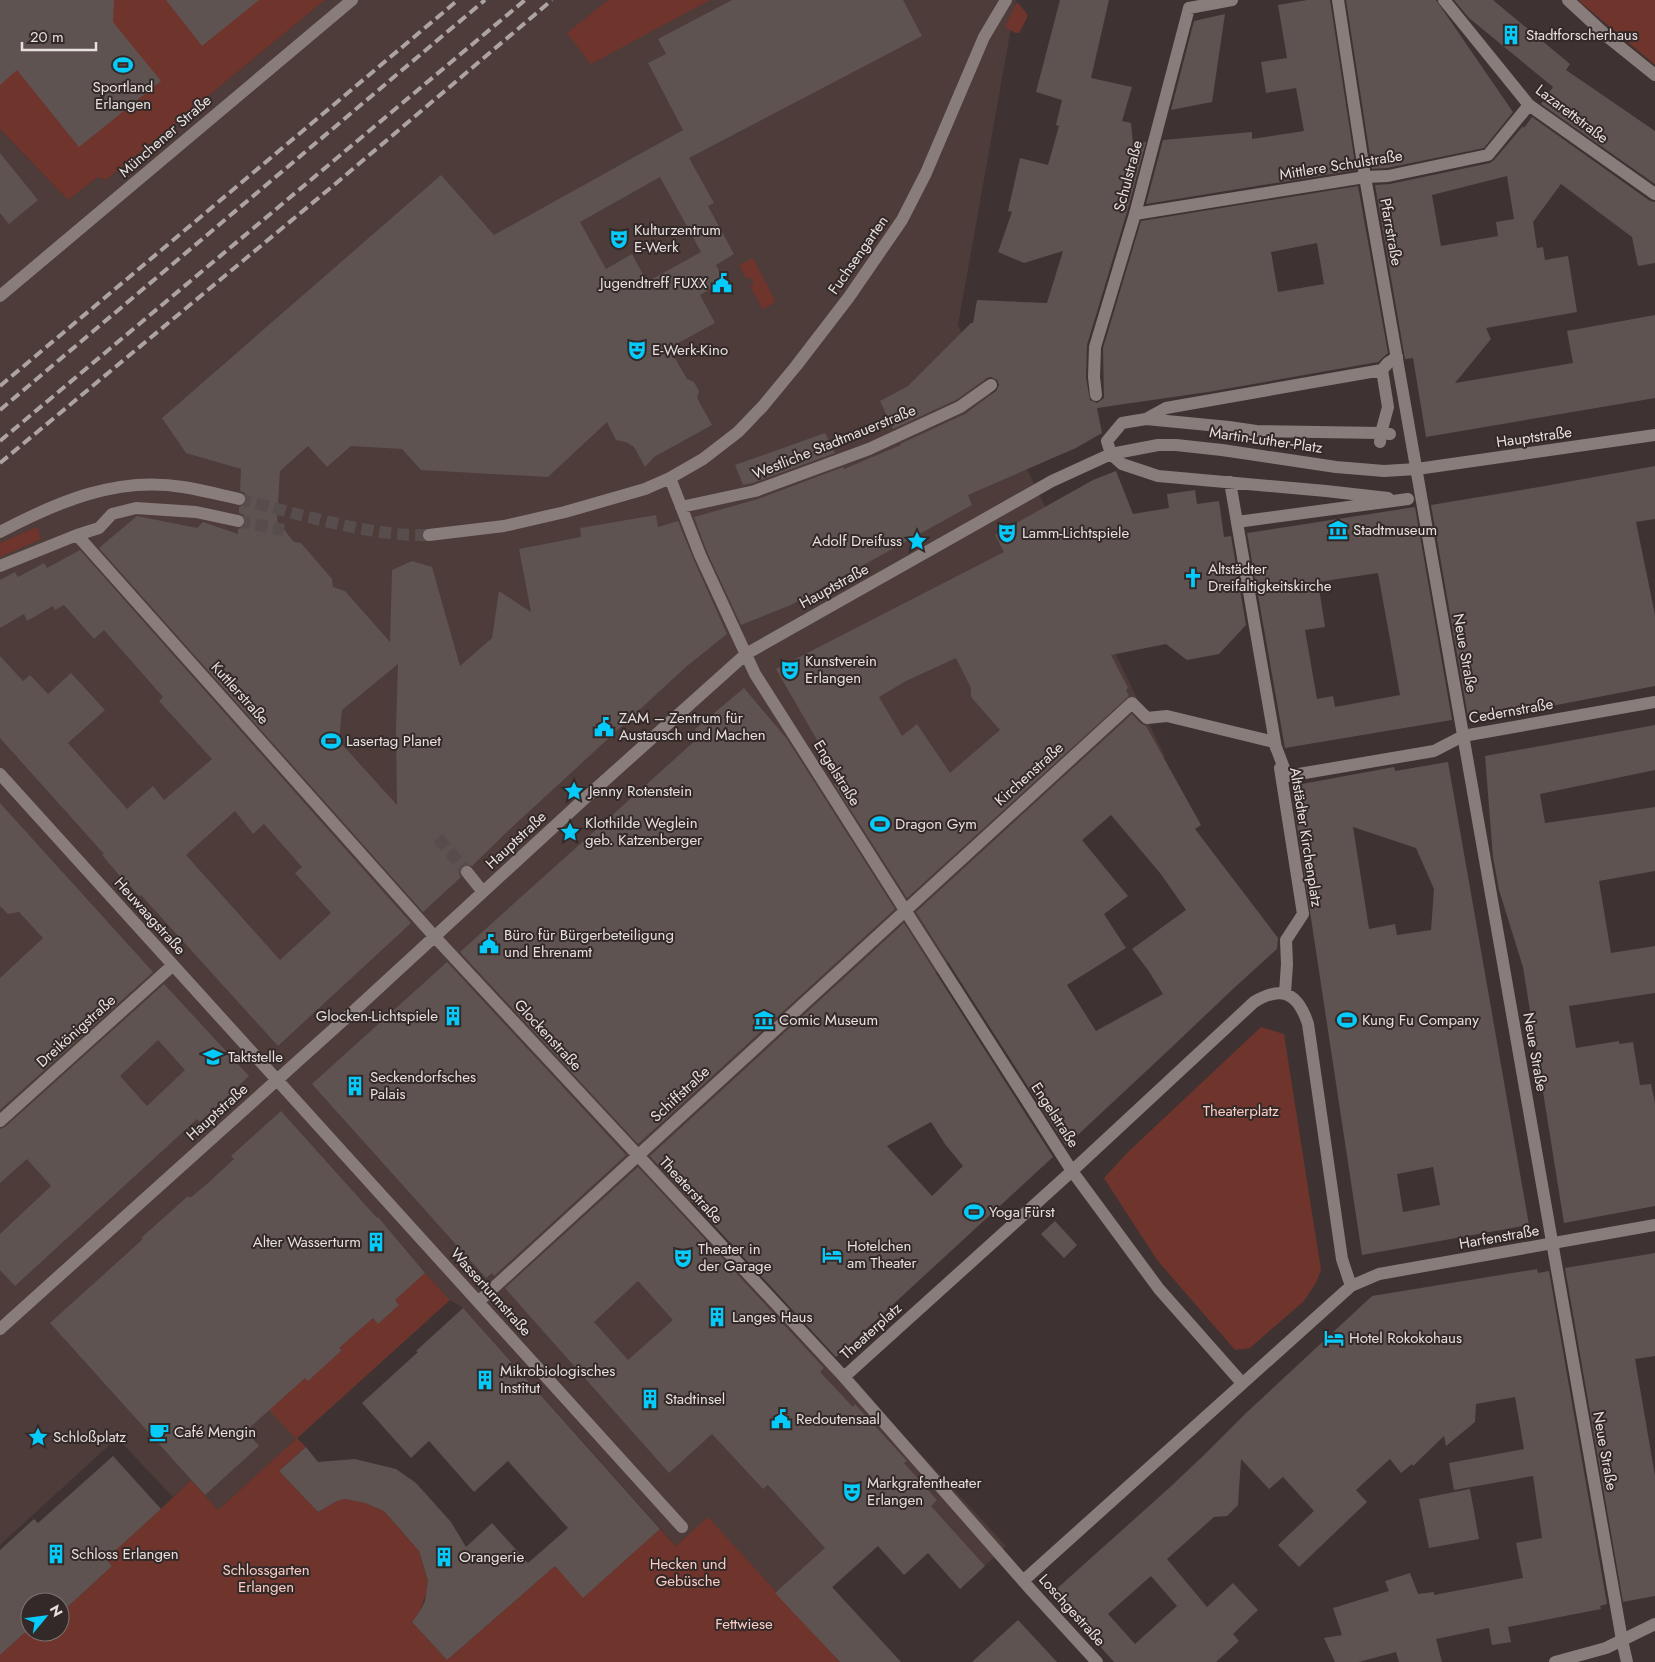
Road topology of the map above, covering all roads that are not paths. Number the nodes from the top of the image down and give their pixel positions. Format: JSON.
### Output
{"nodes":[{"id":1,"x":352,"y":0,"type":"edge"},
{"id":2,"x":1006,"y":0,"type":"edge"},
{"id":3,"x":1232,"y":0,"type":"edge"},
{"id":4,"x":1338,"y":0,"type":"edge"},
{"id":5,"x":1444,"y":0,"type":"edge"},
{"id":6,"x":1568,"y":0,"type":"edge"},
{"id":7,"x":1655,"y":75,"type":"edge"},
{"id":8,"x":1529,"y":106,"type":"junction"},
{"id":9,"x":1365,"y":177,"type":"junction"},
{"id":10,"x":1655,"y":194,"type":"edge"},
{"id":11,"x":1135,"y":214,"type":"junction"},
{"id":12,"x":0,"y":296,"type":"edge"},
{"id":13,"x":1397,"y":357,"type":"junction"},
{"id":14,"x":1382,"y":370,"type":"junction"},
{"id":15,"x":991,"y":385,"type":"dead end"},
{"id":16,"x":1096,"y":395,"type":"dead end"},
{"id":17,"x":1146,"y":419,"type":"junction"},
{"id":18,"x":1655,"y":435,"type":"edge"},
{"id":19,"x":1111,"y":454,"type":"junction"},
{"id":20,"x":1417,"y":469,"type":"junction"},
{"id":21,"x":670,"y":478,"type":"junction"},
{"id":22,"x":1230,"y":482,"type":"junction"},
{"id":23,"x":1388,"y":497,"type":"junction"},
{"id":24,"x":239,"y":499,"type":"tunnel mouth"},
{"id":25,"x":1408,"y":500,"type":"dead end"},
{"id":26,"x":681,"y":508,"type":"junction"},
{"id":27,"x":238,"y":521,"type":"tunnel mouth"},
{"id":28,"x":1237,"y":522,"type":"junction"},
{"id":29,"x":0,"y":532,"type":"edge"},
{"id":30,"x":77,"y":534,"type":"junction"},
{"id":31,"x":429,"y":534,"type":"tunnel mouth"},
{"id":32,"x":0,"y":566,"type":"edge"},
{"id":33,"x":746,"y":654,"type":"junction"},
{"id":34,"x":1655,"y":702,"type":"edge"},
{"id":35,"x":1463,"y":736,"type":"junction"},
{"id":36,"x":1274,"y":742,"type":"junction"},
{"id":37,"x":0,"y":774,"type":"edge"},
{"id":38,"x":1287,"y":776,"type":"joint"},
{"id":39,"x":467,"y":872,"type":"tunnel mouth"},
{"id":40,"x":483,"y":892,"type":"junction"},
{"id":41,"x":905,"y":910,"type":"junction"},
{"id":42,"x":434,"y":936,"type":"junction"},
{"id":43,"x":173,"y":965,"type":"junction"},
{"id":44,"x":1285,"y":993,"type":"junction"},
{"id":45,"x":276,"y":1080,"type":"junction"},
{"id":46,"x":0,"y":1121,"type":"edge"},
{"id":47,"x":637,"y":1156,"type":"junction"},
{"id":48,"x":1072,"y":1171,"type":"junction"},
{"id":49,"x":1655,"y":1226,"type":"edge"},
{"id":50,"x":1552,"y":1244,"type":"junction"},
{"id":51,"x":1351,"y":1286,"type":"junction"},
{"id":52,"x":478,"y":1302,"type":"junction"},
{"id":53,"x":0,"y":1329,"type":"edge"},
{"id":54,"x":844,"y":1378,"type":"junction"},
{"id":55,"x":1242,"y":1383,"type":"junction"},
{"id":56,"x":682,"y":1527,"type":"dead end"},
{"id":57,"x":1023,"y":1581,"type":"junction"},
{"id":58,"x":1655,"y":1624,"type":"edge"},
{"id":59,"x":1622,"y":1640,"type":"junction"},
{"id":60,"x":1097,"y":1662,"type":"edge"},
{"id":61,"x":1555,"y":1662,"type":"edge"},
{"id":62,"x":1627,"y":1662,"type":"edge"}],
"edges":[{"from":1,"to":12,"type":"street","name":"Münchener Straße"},
{"from":2,"to":21,"type":"street","name":"Fuchsengarten"},
{"from":3,"to":11,"type":"street","name":"Schulstraße"},
{"from":4,"to":9,"type":"street","name":"Pfarrstraße"},
{"from":5,"to":8,"type":"street","name":"Lazarettstraße"},
{"from":6,"to":7,"type":"street"},
{"from":8,"to":9,"type":"street","name":"Mittlere Schulstraße"},
{"from":8,"to":10,"type":"street","name":"Lazarettstraße"},
{"from":9,"to":11,"type":"street","name":"Mittlere Schulstraße"},
{"from":9,"to":13,"type":"street","name":"Pfarrstraße"},
{"from":11,"to":16,"type":"street","name":"Schulstraße"},
{"from":13,"to":14,"type":"street"},
{"from":13,"to":20,"type":"street","name":"Pfarrstraße"},
{"from":14,"to":17,"type":"street","name":"Martin-Luther-Platz"},
{"from":14,"to":17,"type":"street","name":"Martin-Luther-Platz"},
{"from":15,"to":26,"type":"street","name":"Westliche Stadtmauerstraße"},
{"from":17,"to":19,"type":"street","name":"Martin-Luther-Platz"},
{"from":18,"to":20,"type":"street","name":"Hauptstraße"},
{"from":19,"to":20,"type":"street","name":"Martin-Luther-Platz"},
{"from":19,"to":22,"type":"street"},
{"from":19,"to":33,"type":"street","name":"Hauptstraße"},
{"from":20,"to":35,"type":"street","name":"Neue Straße"},
{"from":21,"to":26,"type":"street","name":"Engelstraße"},
{"from":21,"to":31,"type":"street"},
{"from":22,"to":23,"type":"street"},
{"from":22,"to":28,"type":"street"},
{"from":23,"to":25,"type":"street"},
{"from":23,"to":28,"type":"street"},
{"from":24,"to":29,"type":"street"},
{"from":26,"to":33,"type":"street","name":"Engelstraße"},
{"from":27,"to":30,"type":"street"},
{"from":28,"to":36,"type":"street","name":"Altstädter Kirchenplatz"},
{"from":30,"to":32,"type":"street"},
{"from":30,"to":42,"type":"street","name":"Kuttlerstraße"},
{"from":33,"to":40,"type":"street","name":"Hauptstraße"},
{"from":33,"to":41,"type":"street","name":"Engelstraße"},
{"from":34,"to":35,"type":"street","name":"Cedernstraße"},
{"from":35,"to":38,"type":"street","name":"Cedernstraße"},
{"from":35,"to":50,"type":"street","name":"Neue Straße"},
{"from":36,"to":38,"type":"street","name":"Altstädter Kirchenplatz"},
{"from":36,"to":41,"type":"street","name":"Kirchenstraße"},
{"from":36,"to":44,"type":"street","name":"Altstädter Kirchenplatz"},
{"from":37,"to":43,"type":"street","name":"Heuwaagstraße"},
{"from":39,"to":40,"type":"street"},
{"from":40,"to":42,"type":"street","name":"Hauptstraße"},
{"from":41,"to":47,"type":"street","name":"Schiffstraße"},
{"from":41,"to":48,"type":"street","name":"Engelstraße"},
{"from":42,"to":45,"type":"street","name":"Hauptstraße"},
{"from":42,"to":47,"type":"street","name":"Glockenstraße"},
{"from":43,"to":45,"type":"street","name":"Heuwaagstraße"},
{"from":43,"to":46,"type":"street","name":"Dreikönigstraße"},
{"from":44,"to":48,"type":"street","name":"Theaterplatz"},
{"from":44,"to":51,"type":"street"},
{"from":45,"to":52,"type":"street","name":"Wasserturmstraße"},
{"from":45,"to":53,"type":"street","name":"Hauptstraße"},
{"from":47,"to":52,"type":"street","name":"Schiffstraße"},
{"from":47,"to":54,"type":"street","name":"Theaterstraße"},
{"from":48,"to":54,"type":"street","name":"Theaterplatz"},
{"from":48,"to":55,"type":"street"},
{"from":49,"to":50,"type":"street","name":"Harfenstraße"},
{"from":50,"to":51,"type":"street","name":"Harfenstraße"},
{"from":50,"to":59,"type":"street","name":"Neue Straße"},
{"from":51,"to":55,"type":"street"},
{"from":52,"to":56,"type":"street","name":"Wasserturmstraße"},
{"from":54,"to":57,"type":"street","name":"Theaterplatz"},
{"from":55,"to":57,"type":"street"},
{"from":57,"to":60,"type":"street","name":"Loschgestraße"},
{"from":58,"to":59,"type":"street"},
{"from":59,"to":61,"type":"street"},
{"from":59,"to":62,"type":"street","name":"Neue Straße"}]}
